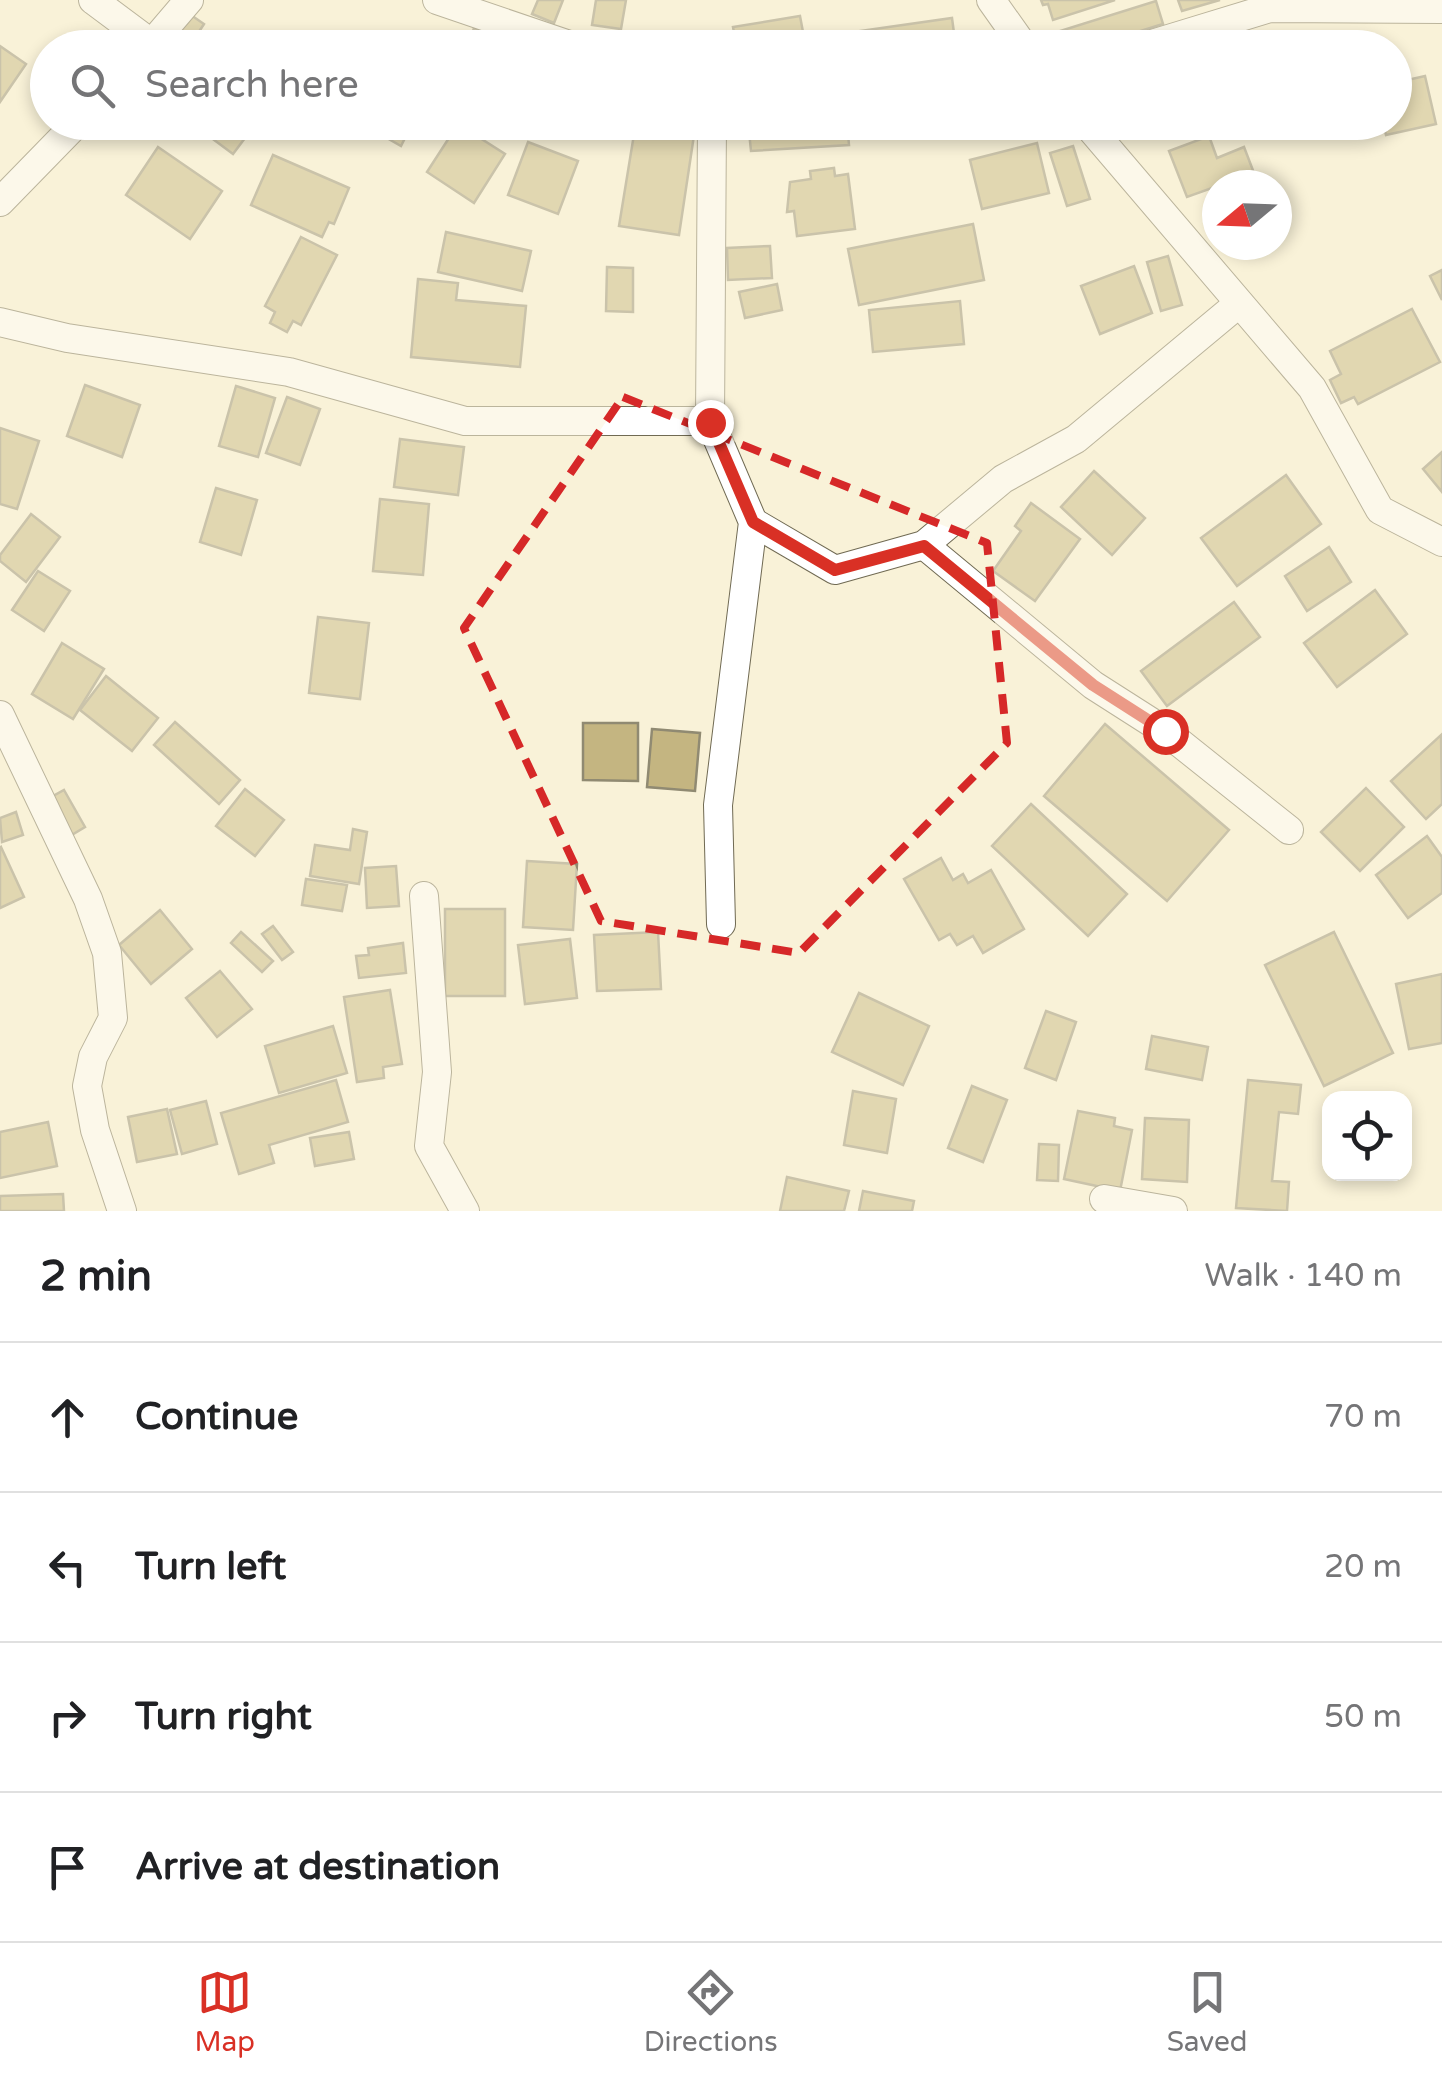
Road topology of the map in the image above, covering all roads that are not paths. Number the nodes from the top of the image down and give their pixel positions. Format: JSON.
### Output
{"nodes":[{"id":1,"x":94,"y":0,"type":"edge"},
{"id":2,"x":189,"y":0,"type":"edge"},
{"id":3,"x":437,"y":0,"type":"edge"},
{"id":4,"x":991,"y":0,"type":"edge"},
{"id":5,"x":1372,"y":4,"type":"edge"},
{"id":6,"x":1442,"y":10,"type":"edge"},
{"id":7,"x":131,"y":30,"type":"edge"},
{"id":8,"x":164,"y":30,"type":"edge"},
{"id":9,"x":525,"y":30,"type":"edge"},
{"id":10,"x":1012,"y":30,"type":"edge"},
{"id":11,"x":1198,"y":30,"type":"edge"},
{"id":12,"x":60,"y":140,"type":"edge"},
{"id":13,"x":712,"y":140,"type":"edge"},
{"id":14,"x":1100,"y":140,"type":"edge"},
{"id":15,"x":0,"y":202,"type":"edge"},
{"id":16,"x":1237,"y":305,"type":"junction"},
{"id":17,"x":0,"y":322,"type":"edge"},
{"id":18,"x":710,"y":422,"type":"junction"},
{"id":19,"x":753,"y":522,"type":"junction"},
{"id":20,"x":1442,"y":542,"type":"edge"},
{"id":21,"x":924,"y":546,"type":"junction"},
{"id":22,"x":0,"y":714,"type":"edge"},
{"id":23,"x":1289,"y":830,"type":"dead end"},
{"id":24,"x":424,"y":896,"type":"dead end"},
{"id":25,"x":722,"y":924,"type":"dead end"},
{"id":26,"x":1104,"y":1199,"type":"dead end"},
{"id":27,"x":122,"y":1211,"type":"edge"},
{"id":28,"x":465,"y":1211,"type":"edge"},
{"id":29,"x":1173,"y":1211,"type":"edge"}],
"edges":[{"from":1,"to":7,"type":"street"},
{"from":2,"to":8,"type":"street"},
{"from":3,"to":9,"type":"street"},
{"from":4,"to":10,"type":"street"},
{"from":5,"to":6,"type":"street"},
{"from":5,"to":11,"type":"street"},
{"from":12,"to":15,"type":"street"},
{"from":13,"to":18,"type":"street"},
{"from":14,"to":16,"type":"street"},
{"from":16,"to":20,"type":"street"},
{"from":16,"to":21,"type":"street"},
{"from":17,"to":18,"type":"street"},
{"from":18,"to":19,"type":"street"},
{"from":19,"to":21,"type":"street"},
{"from":19,"to":25,"type":"street"},
{"from":21,"to":23,"type":"street"},
{"from":22,"to":27,"type":"street"},
{"from":24,"to":28,"type":"street"},
{"from":26,"to":29,"type":"street"}]}
